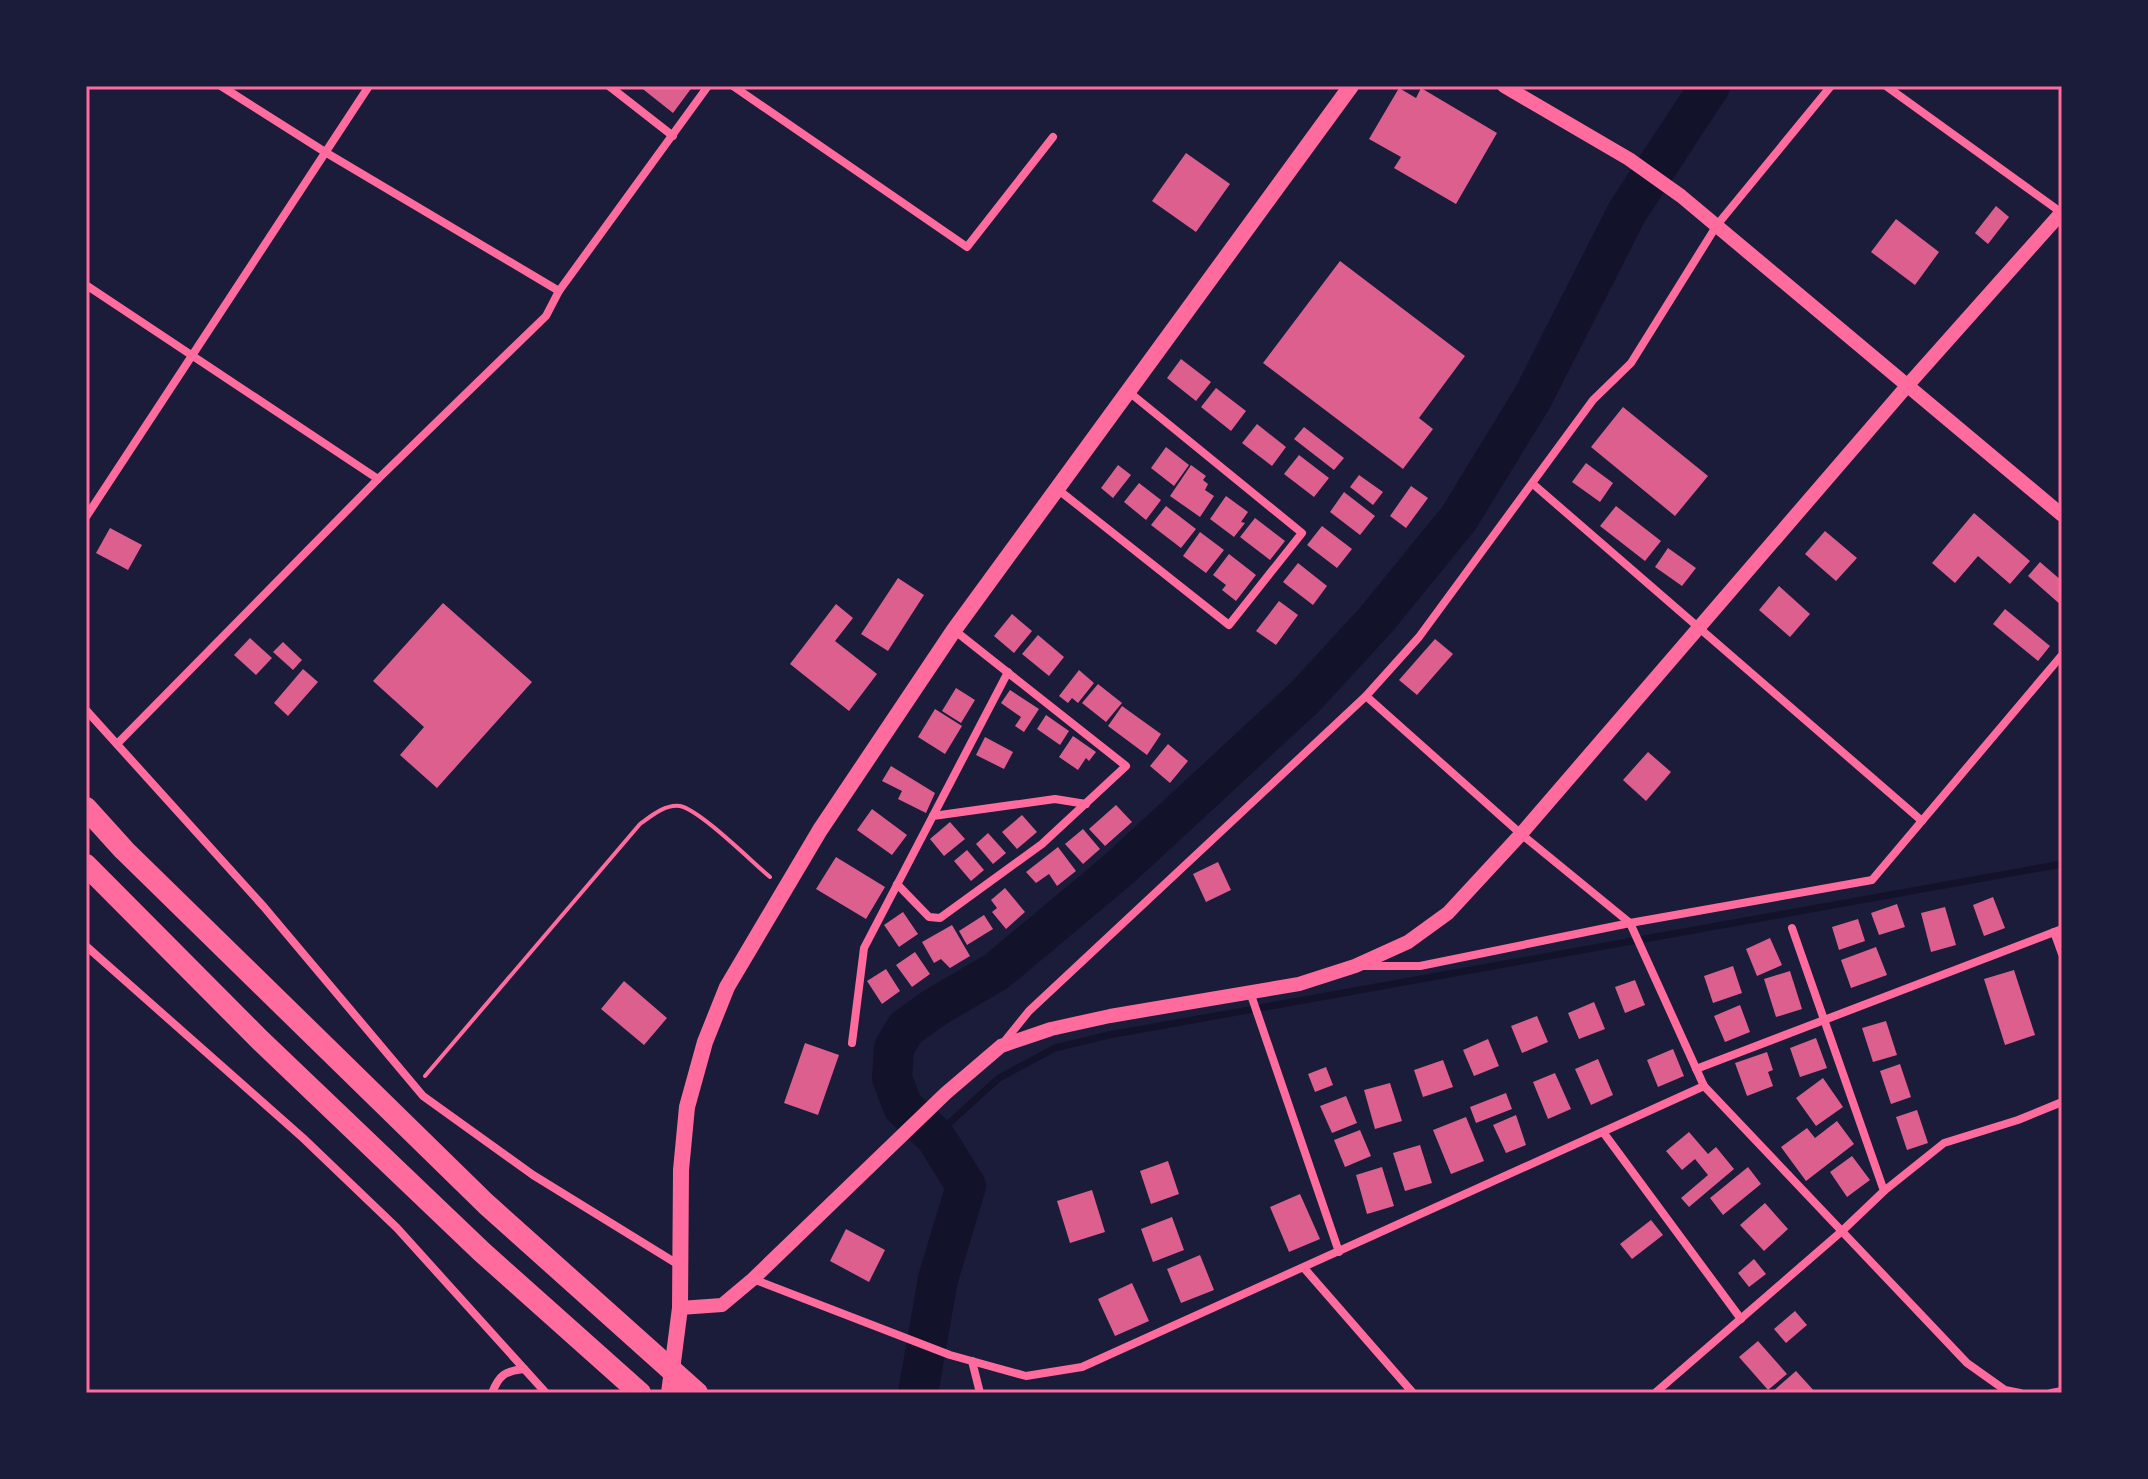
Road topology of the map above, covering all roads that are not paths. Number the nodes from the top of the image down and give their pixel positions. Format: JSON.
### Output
{"nodes":[{"id":1,"x":221,"y":86,"type":"edge"},
{"id":2,"x":609,"y":86,"type":"edge"},
{"id":3,"x":708,"y":86,"type":"edge"},
{"id":4,"x":733,"y":86,"type":"edge"},
{"id":5,"x":1351,"y":86,"type":"edge"},
{"id":6,"x":1504,"y":86,"type":"edge"},
{"id":7,"x":1831,"y":86,"type":"edge"},
{"id":8,"x":1886,"y":86,"type":"edge"},
{"id":9,"x":365,"y":87,"type":"edge"},
{"id":10,"x":673,"y":136,"type":"junction"},
{"id":11,"x":1053,"y":137,"type":"dead end"},
{"id":12,"x":325,"y":152,"type":"junction"},
{"id":13,"x":2062,"y":213,"type":"edge"},
{"id":14,"x":1717,"y":225,"type":"junction"},
{"id":15,"x":86,"y":285,"type":"edge"},
{"id":16,"x":559,"y":291,"type":"junction"},
{"id":17,"x":191,"y":357,"type":"junction"},
{"id":18,"x":1907,"y":386,"type":"junction"},
{"id":19,"x":1128,"y":391,"type":"junction"},
{"id":20,"x":378,"y":479,"type":"junction"},
{"id":21,"x":1533,"y":484,"type":"junction"},
{"id":22,"x":1056,"y":488,"type":"junction"},
{"id":23,"x":2062,"y":515,"type":"edge"},
{"id":24,"x":86,"y":517,"type":"edge"},
{"id":25,"x":1698,"y":629,"type":"junction"},
{"id":26,"x":954,"y":630,"type":"junction"},
{"id":27,"x":2062,"y":655,"type":"edge"},
{"id":28,"x":1008,"y":672,"type":"junction"},
{"id":29,"x":1366,"y":696,"type":"junction"},
{"id":30,"x":86,"y":710,"type":"edge"},
{"id":31,"x":117,"y":744,"type":"junction"},
{"id":32,"x":1086,"y":804,"type":"junction"},
{"id":33,"x":86,"y":808,"type":"edge"},
{"id":34,"x":933,"y":816,"type":"junction"},
{"id":35,"x":1922,"y":821,"type":"junction"},
{"id":36,"x":1521,"y":834,"type":"junction"},
{"id":37,"x":86,"y":865,"type":"edge"},
{"id":38,"x":897,"y":884,"type":"junction"},
{"id":39,"x":1630,"y":923,"type":"junction"},
{"id":40,"x":1792,"y":928,"type":"dead end"},
{"id":41,"x":2058,"y":930,"type":"edge"},
{"id":42,"x":86,"y":946,"type":"edge"},
{"id":43,"x":2062,"y":954,"type":"edge"},
{"id":44,"x":1355,"y":966,"type":"junction"},
{"id":45,"x":1250,"y":992,"type":"junction"},
{"id":46,"x":1823,"y":1021,"type":"junction"},
{"id":47,"x":852,"y":1043,"type":"dead end"},
{"id":48,"x":1001,"y":1046,"type":"junction"},
{"id":49,"x":1696,"y":1069,"type":"junction"},
{"id":50,"x":1704,"y":1086,"type":"junction"},
{"id":51,"x":2062,"y":1102,"type":"edge"},
{"id":52,"x":1603,"y":1132,"type":"junction"},
{"id":53,"x":1884,"y":1191,"type":"junction"},
{"id":54,"x":1842,"y":1231,"type":"junction"},
{"id":55,"x":1339,"y":1252,"type":"junction"},
{"id":56,"x":680,"y":1265,"type":"junction"},
{"id":57,"x":1304,"y":1268,"type":"junction"},
{"id":58,"x":753,"y":1279,"type":"junction"},
{"id":59,"x":680,"y":1308,"type":"junction"},
{"id":60,"x":1741,"y":1319,"type":"junction"},
{"id":61,"x":972,"y":1361,"type":"junction"},
{"id":62,"x":524,"y":1369,"type":"junction"},
{"id":63,"x":2062,"y":1391,"type":"edge"},
{"id":64,"x":492,"y":1393,"type":"edge"},
{"id":65,"x":546,"y":1393,"type":"edge"},
{"id":66,"x":640,"y":1393,"type":"edge"},
{"id":67,"x":669,"y":1393,"type":"edge"},
{"id":68,"x":697,"y":1393,"type":"edge"},
{"id":69,"x":980,"y":1393,"type":"edge"},
{"id":70,"x":1413,"y":1393,"type":"edge"},
{"id":71,"x":1655,"y":1393,"type":"edge"},
{"id":72,"x":2020,"y":1393,"type":"edge"},
{"id":73,"x":2051,"y":1393,"type":"edge"}],
"edges":[{"from":1,"to":12,"type":"street"},
{"from":2,"to":10,"type":"street"},
{"from":3,"to":10,"type":"street"},
{"from":4,"to":11,"type":"street"},
{"from":5,"to":19,"type":"main road"},
{"from":6,"to":14,"type":"street"},
{"from":7,"to":14,"type":"street"},
{"from":8,"to":13,"type":"street"},
{"from":9,"to":12,"type":"street"},
{"from":10,"to":16,"type":"street"},
{"from":12,"to":16,"type":"street"},
{"from":12,"to":17,"type":"street"},
{"from":13,"to":18,"type":"street"},
{"from":14,"to":18,"type":"street"},
{"from":14,"to":21,"type":"street"},
{"from":15,"to":17,"type":"street"},
{"from":16,"to":20,"type":"street"},
{"from":17,"to":20,"type":"street"},
{"from":17,"to":24,"type":"street"},
{"from":18,"to":23,"type":"street"},
{"from":18,"to":25,"type":"street"},
{"from":19,"to":22,"type":"main road"},
{"from":19,"to":22,"type":"street"},
{"from":20,"to":31,"type":"street"},
{"from":21,"to":25,"type":"street"},
{"from":21,"to":29,"type":"street"},
{"from":22,"to":26,"type":"main road"},
{"from":25,"to":35,"type":"street"},
{"from":25,"to":36,"type":"street"},
{"from":26,"to":28,"type":"street"},
{"from":26,"to":56,"type":"main road"},
{"from":27,"to":35,"type":"street"},
{"from":28,"to":32,"type":"street"},
{"from":28,"to":34,"type":"street"},
{"from":29,"to":36,"type":"street"},
{"from":29,"to":48,"type":"street"},
{"from":30,"to":31,"type":"street"},
{"from":31,"to":56,"type":"street"},
{"from":32,"to":34,"type":"street"},
{"from":32,"to":38,"type":"street"},
{"from":33,"to":68,"type":"highway"},
{"from":34,"to":38,"type":"street"},
{"from":35,"to":39,"type":"street"},
{"from":36,"to":39,"type":"street"},
{"from":36,"to":44,"type":"street"},
{"from":37,"to":66,"type":"highway"},
{"from":38,"to":47,"type":"street"},
{"from":39,"to":44,"type":"street"},
{"from":39,"to":49,"type":"street"},
{"from":40,"to":46,"type":"street"},
{"from":41,"to":43,"type":"street"},
{"from":41,"to":46,"type":"street"},
{"from":42,"to":62,"type":"street"},
{"from":44,"to":45,"type":"street"},
{"from":45,"to":48,"type":"street"},
{"from":45,"to":55,"type":"street"},
{"from":46,"to":49,"type":"street"},
{"from":46,"to":53,"type":"street"},
{"from":48,"to":58,"type":"street"},
{"from":49,"to":50,"type":"street"},
{"from":50,"to":52,"type":"street"},
{"from":50,"to":54,"type":"street"},
{"from":51,"to":53,"type":"street"},
{"from":52,"to":55,"type":"street"},
{"from":52,"to":60,"type":"street"},
{"from":53,"to":54,"type":"street"},
{"from":54,"to":60,"type":"street"},
{"from":54,"to":72,"type":"street"},
{"from":55,"to":57,"type":"street"},
{"from":56,"to":59,"type":"main road"},
{"from":57,"to":61,"type":"street"},
{"from":57,"to":70,"type":"street"},
{"from":58,"to":59,"type":"street"},
{"from":58,"to":61,"type":"street"},
{"from":59,"to":67,"type":"main road"},
{"from":60,"to":71,"type":"street"},
{"from":61,"to":69,"type":"street"},
{"from":62,"to":64,"type":"street"},
{"from":62,"to":65,"type":"street"},
{"from":63,"to":73,"type":"street"}]}
